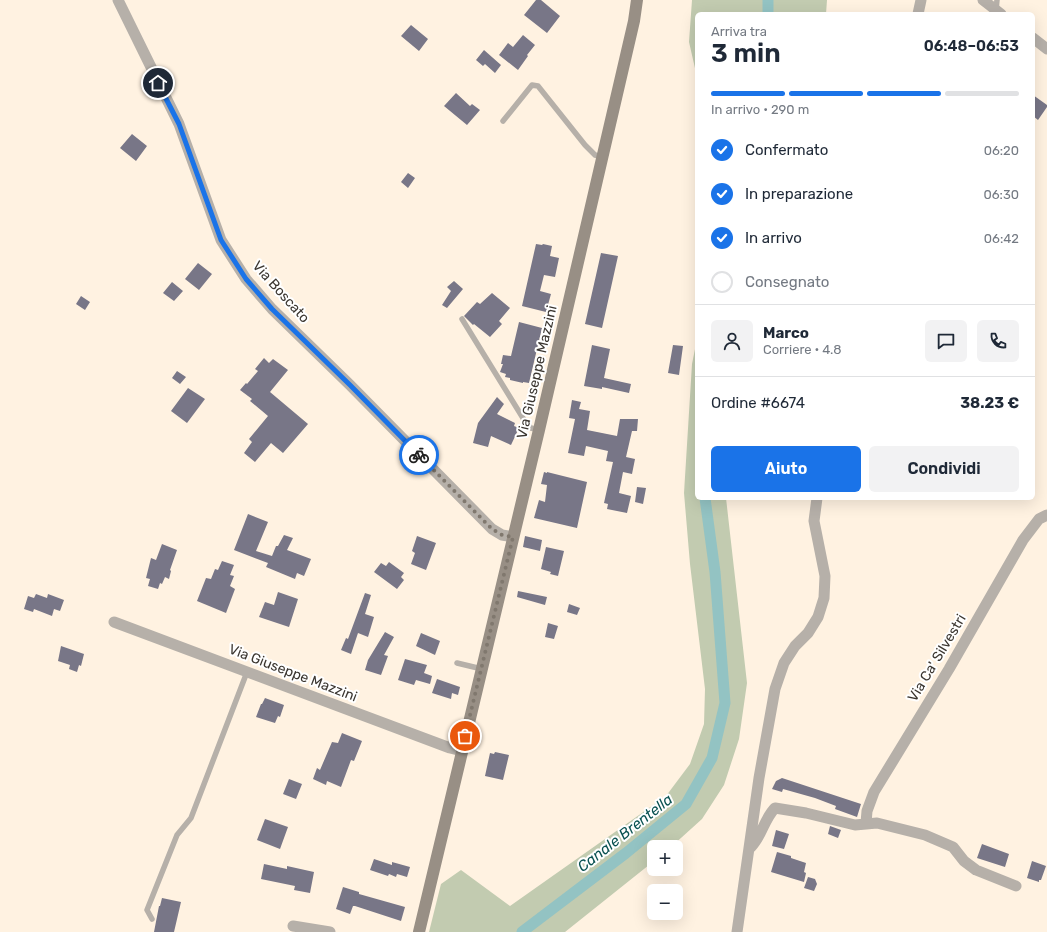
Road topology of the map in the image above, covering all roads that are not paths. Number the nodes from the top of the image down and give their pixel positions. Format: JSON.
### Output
{"nodes":[{"id":1,"x":118,"y":0,"type":"edge"},
{"id":2,"x":637,"y":0,"type":"edge"},
{"id":3,"x":921,"y":0,"type":"edge"},
{"id":4,"x":983,"y":0,"type":"edge"},
{"id":5,"x":998,"y":8,"type":"edge"},
{"id":6,"x":918,"y":12,"type":"edge"},
{"id":7,"x":1035,"y":40,"type":"edge"},
{"id":8,"x":1047,"y":49,"type":"edge"},
{"id":9,"x":503,"y":121,"type":"dead end"},
{"id":10,"x":602,"y":157,"type":"junction"},
{"id":11,"x":462,"y":319,"type":"dead end"},
{"id":12,"x":539,"y":430,"type":"junction"},
{"id":13,"x":817,"y":500,"type":"edge"},
{"id":14,"x":1047,"y":515,"type":"edge"},
{"id":15,"x":513,"y":537,"type":"junction"},
{"id":16,"x":114,"y":622,"type":"dead end"},
{"id":17,"x":457,"y":663,"type":"dead end"},
{"id":18,"x":482,"y":669,"type":"junction"},
{"id":19,"x":246,"y":672,"type":"junction"},
{"id":20,"x":462,"y":751,"type":"junction"},
{"id":21,"x":866,"y":823,"type":"junction"},
{"id":22,"x":749,"y":849,"type":"junction"},
{"id":23,"x":1016,"y":886,"type":"dead end"},
{"id":24,"x":152,"y":919,"type":"dead end"},
{"id":25,"x":293,"y":926,"type":"dead end"},
{"id":26,"x":330,"y":932,"type":"edge"},
{"id":27,"x":419,"y":932,"type":"edge"},
{"id":28,"x":737,"y":932,"type":"edge"}],
"edges":[{"from":1,"to":15,"type":"street","name":"Via Boscato"},
{"from":2,"to":10,"type":"main road","name":"Via Giuseppe Mazzini"},
{"from":3,"to":6,"type":"street"},
{"from":4,"to":5,"type":"street"},
{"from":7,"to":8,"type":"street"},
{"from":9,"to":10,"type":"lane"},
{"from":10,"to":12,"type":"main road","name":"Via Giuseppe Mazzini"},
{"from":11,"to":12,"type":"lane"},
{"from":12,"to":15,"type":"main road","name":"Via Giuseppe Mazzini"},
{"from":13,"to":22,"type":"street"},
{"from":14,"to":21,"type":"street","name":"Via Ca' Silvestri"},
{"from":15,"to":18,"type":"main road","name":"Via Giuseppe Mazzini"},
{"from":16,"to":19,"type":"street","name":"Via Giuseppe Mazzini"},
{"from":17,"to":18,"type":"lane"},
{"from":18,"to":20,"type":"main road","name":"Via Giuseppe Mazzini"},
{"from":19,"to":20,"type":"street","name":"Via Giuseppe Mazzini"},
{"from":19,"to":24,"type":"lane"},
{"from":20,"to":27,"type":"main road","name":"Via Giuseppe Mazzini"},
{"from":21,"to":22,"type":"street"},
{"from":21,"to":23,"type":"street"},
{"from":22,"to":28,"type":"street"},
{"from":25,"to":26,"type":"street"}]}
